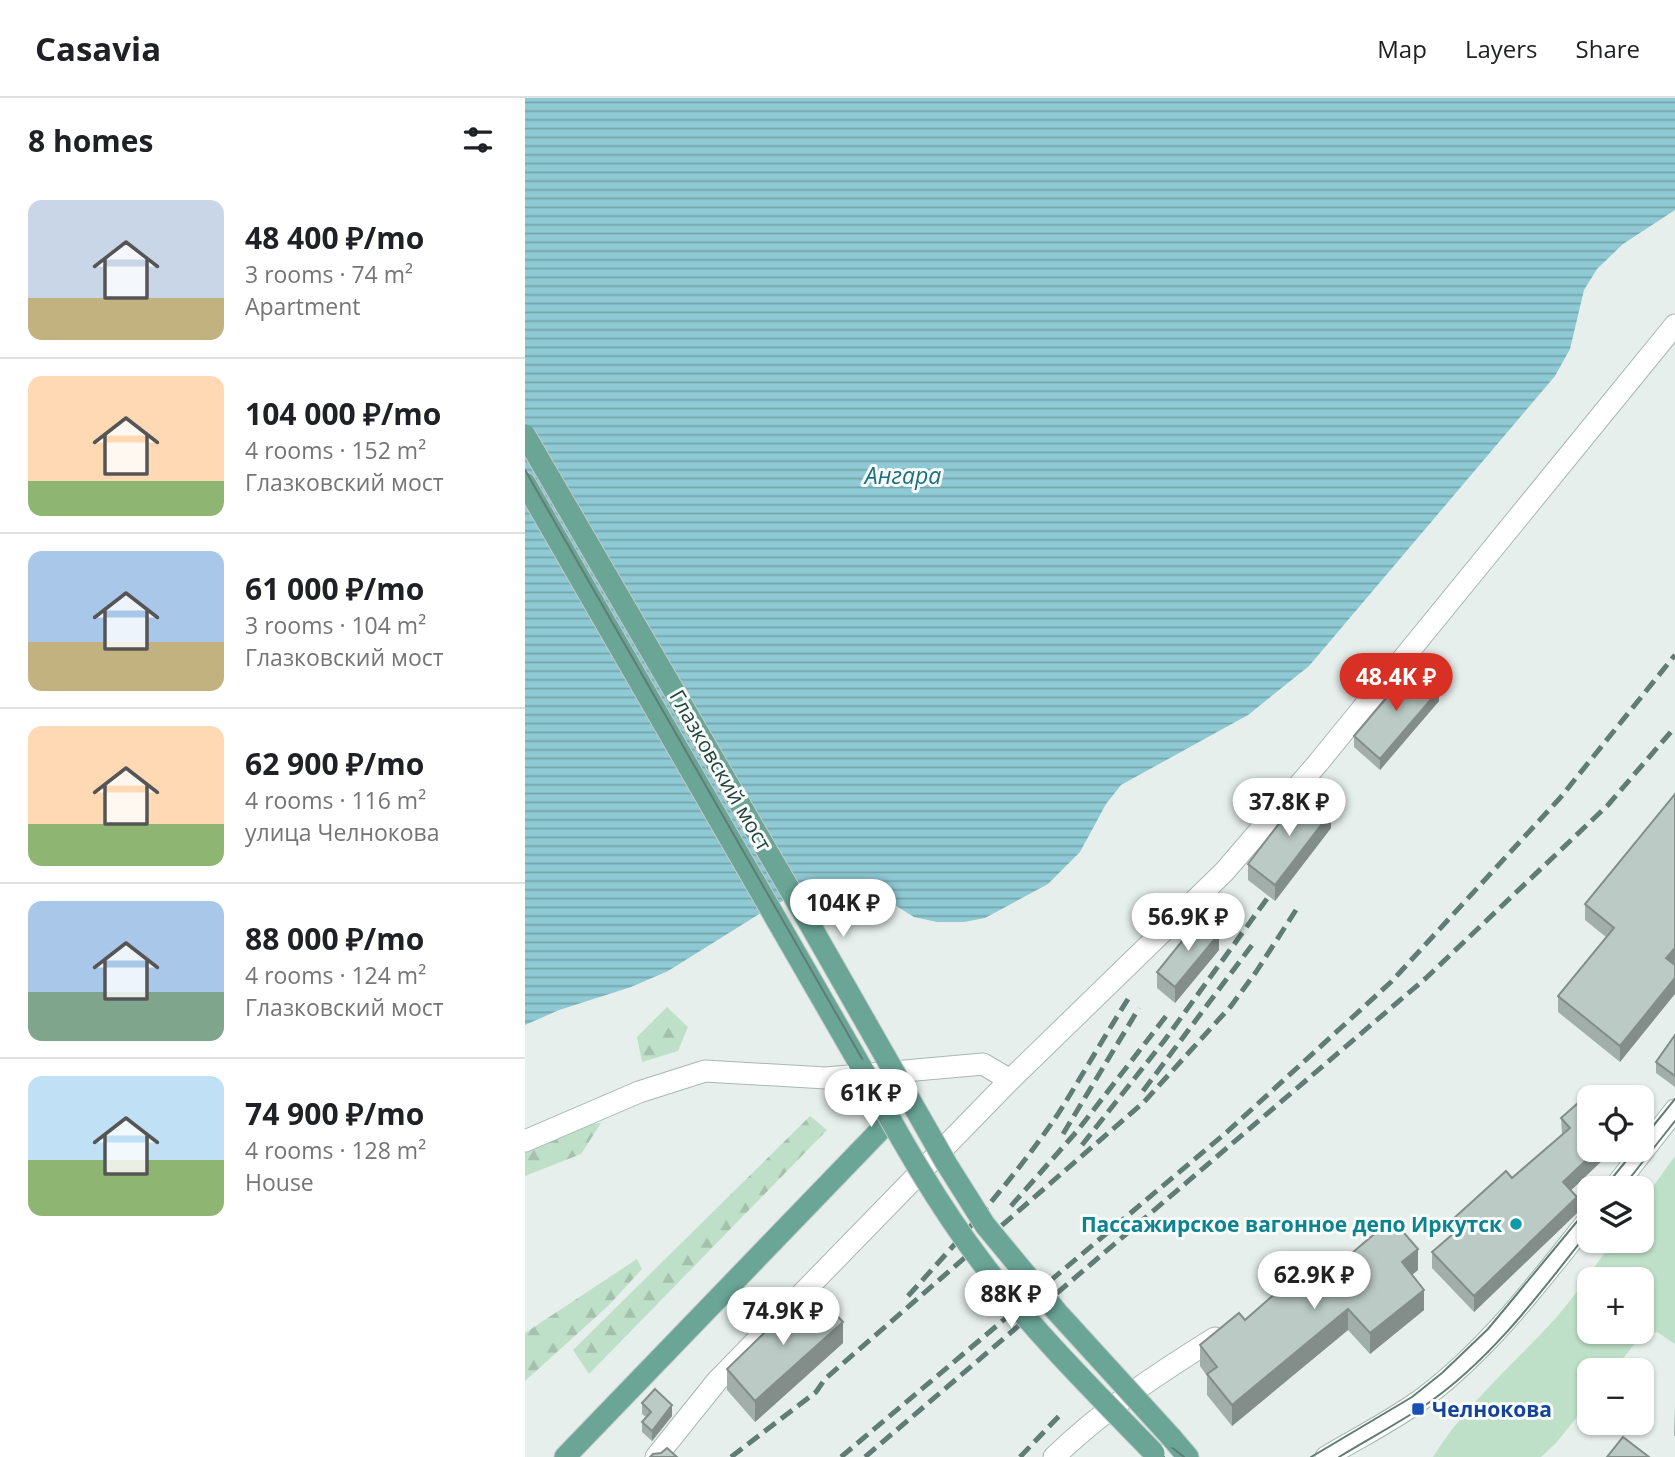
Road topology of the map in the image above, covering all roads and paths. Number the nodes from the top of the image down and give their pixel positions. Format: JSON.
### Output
{"nodes":[{"id":1,"x":1675,"y":325,"type":"edge"},
{"id":2,"x":525,"y":435,"type":"edge"},
{"id":3,"x":525,"y":483,"type":"edge"},
{"id":4,"x":1010,"y":1080,"type":"junction"},
{"id":5,"x":1675,"y":1111,"type":"edge"},
{"id":6,"x":890,"y":1120,"type":"junction"},
{"id":7,"x":525,"y":1142,"type":"edge"},
{"id":8,"x":1623,"y":1176,"type":"edge"},
{"id":9,"x":1577,"y":1234,"type":"edge"},
{"id":10,"x":1215,"y":1338,"type":"edge"},
{"id":11,"x":1155,"y":1455,"type":"edge"},
{"id":12,"x":565,"y":1457,"type":"edge"},
{"id":13,"x":656,"y":1457,"type":"edge"},
{"id":14,"x":1054,"y":1457,"type":"edge"},
{"id":15,"x":1188,"y":1457,"type":"edge"},
{"id":16,"x":1325,"y":1457,"type":"edge"}],
"edges":[{"from":1,"to":4,"type":"street"},
{"from":2,"to":15,"type":"main road","name":"Глазковский мост","bridge":true},
{"from":3,"to":6,"type":"main road","name":"Глазковский мост","bridge":true},
{"from":4,"to":7,"type":"street"},
{"from":4,"to":13,"type":"street"},
{"from":5,"to":8,"type":"street"},
{"from":6,"to":11,"type":"main road","name":"Глазковский мост","bridge":true},
{"from":6,"to":12,"type":"main road"},
{"from":9,"to":16,"type":"street"},
{"from":10,"to":14,"type":"street"}]}
